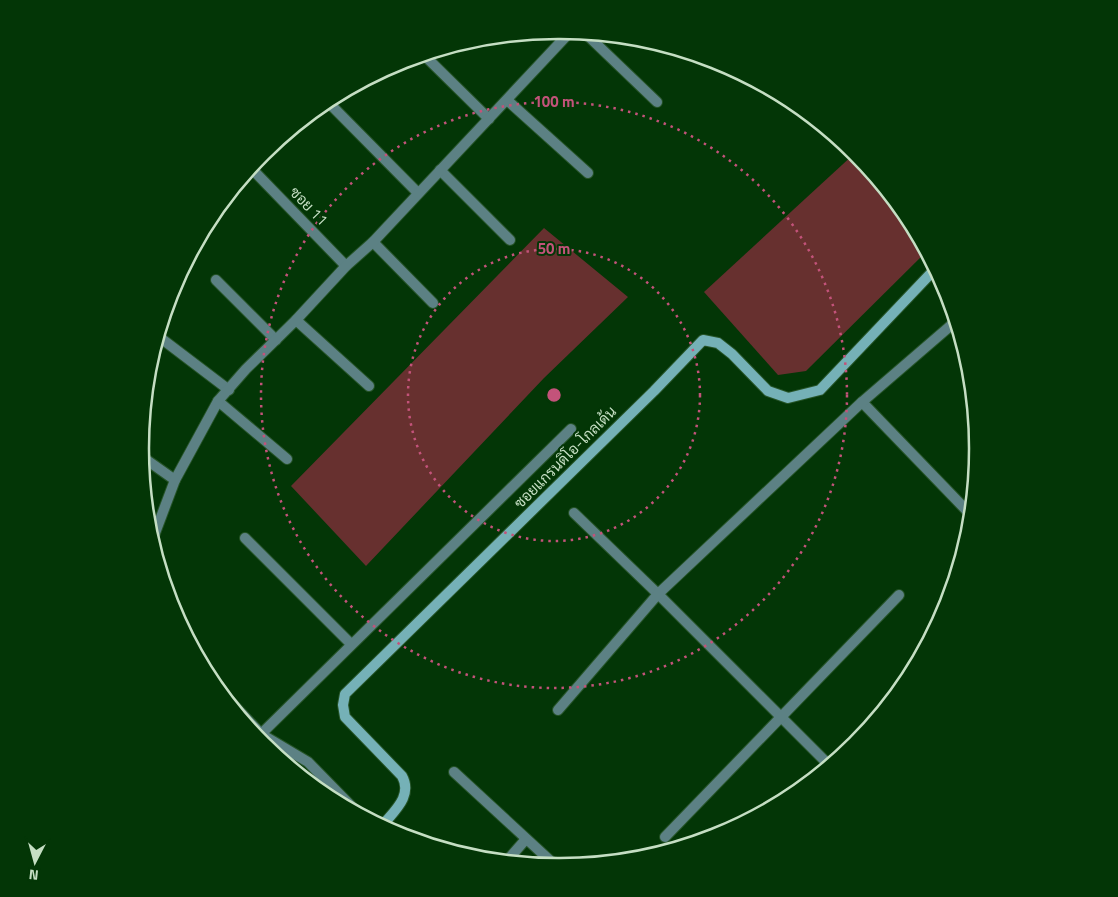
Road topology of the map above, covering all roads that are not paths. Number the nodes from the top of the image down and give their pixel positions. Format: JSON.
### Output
{"nodes":[{"id":1,"x":563,"y":39,"type":"edge"},
{"id":2,"x":594,"y":41,"type":"edge"},
{"id":3,"x":429,"y":60,"type":"edge"},
{"id":4,"x":507,"y":100,"type":"junction"},
{"id":5,"x":657,"y":102,"type":"dead end"},
{"id":6,"x":333,"y":107,"type":"edge"},
{"id":7,"x":489,"y":119,"type":"junction"},
{"id":8,"x":440,"y":170,"type":"junction"},
{"id":9,"x":256,"y":173,"type":"edge"},
{"id":10,"x":588,"y":173,"type":"dead end"},
{"id":11,"x":418,"y":193,"type":"junction"},
{"id":12,"x":510,"y":240,"type":"dead end"},
{"id":13,"x":373,"y":242,"type":"junction"},
{"id":14,"x":346,"y":266,"type":"junction"},
{"id":15,"x":930,"y":275,"type":"edge"},
{"id":16,"x":216,"y":280,"type":"dead end"},
{"id":17,"x":433,"y":304,"type":"dead end"},
{"id":18,"x":296,"y":320,"type":"junction"},
{"id":19,"x":950,"y":326,"type":"edge"},
{"id":20,"x":164,"y":340,"type":"edge"},
{"id":21,"x":276,"y":340,"type":"junction"},
{"id":22,"x":369,"y":386,"type":"dead end"},
{"id":23,"x":229,"y":390,"type":"junction"},
{"id":24,"x":218,"y":401,"type":"junction"},
{"id":25,"x":862,"y":402,"type":"junction"},
{"id":26,"x":571,"y":428,"type":"dead end"},
{"id":27,"x":287,"y":458,"type":"dead end"},
{"id":28,"x":150,"y":462,"type":"edge"},
{"id":29,"x":175,"y":480,"type":"junction"},
{"id":30,"x":964,"y":508,"type":"edge"},
{"id":31,"x":574,"y":513,"type":"dead end"},
{"id":32,"x":157,"y":528,"type":"edge"},
{"id":33,"x":245,"y":538,"type":"dead end"},
{"id":34,"x":658,"y":594,"type":"junction"},
{"id":35,"x":899,"y":595,"type":"dead end"},
{"id":36,"x":352,"y":644,"type":"junction"},
{"id":37,"x":558,"y":710,"type":"dead end"},
{"id":38,"x":781,"y":718,"type":"junction"},
{"id":39,"x":263,"y":732,"type":"edge"},
{"id":40,"x":277,"y":745,"type":"edge"},
{"id":41,"x":825,"y":760,"type":"edge"},
{"id":42,"x":454,"y":772,"type":"dead end"},
{"id":43,"x":340,"y":794,"type":"edge"},
{"id":44,"x":387,"y":820,"type":"edge"},
{"id":45,"x":665,"y":837,"type":"dead end"},
{"id":46,"x":526,"y":839,"type":"junction"},
{"id":47,"x":512,"y":855,"type":"edge"},
{"id":48,"x":547,"y":858,"type":"edge"}],
"edges":[{"from":1,"to":4,"type":"street"},
{"from":2,"to":5,"type":"street"},
{"from":3,"to":7,"type":"street"},
{"from":4,"to":7,"type":"street"},
{"from":4,"to":10,"type":"street"},
{"from":6,"to":11,"type":"street"},
{"from":7,"to":8,"type":"street"},
{"from":8,"to":11,"type":"street"},
{"from":8,"to":12,"type":"street"},
{"from":9,"to":14,"type":"street","name":"ซอย 11"},
{"from":11,"to":13,"type":"street"},
{"from":13,"to":14,"type":"street"},
{"from":13,"to":17,"type":"street"},
{"from":14,"to":18,"type":"street"},
{"from":15,"to":44,"type":"street","name":"ซอยแกรนดิโอ-โกลเด้น"},
{"from":16,"to":21,"type":"street"},
{"from":18,"to":21,"type":"street"},
{"from":18,"to":22,"type":"street"},
{"from":19,"to":25,"type":"street"},
{"from":20,"to":23,"type":"street"},
{"from":21,"to":23,"type":"street"},
{"from":23,"to":24,"type":"street"},
{"from":24,"to":27,"type":"street"},
{"from":24,"to":29,"type":"street"},
{"from":25,"to":30,"type":"street"},
{"from":25,"to":34,"type":"street"},
{"from":26,"to":36,"type":"street"},
{"from":28,"to":29,"type":"street"},
{"from":29,"to":32,"type":"street"},
{"from":31,"to":34,"type":"street"},
{"from":33,"to":36,"type":"street"},
{"from":34,"to":37,"type":"street"},
{"from":34,"to":38,"type":"street"},
{"from":35,"to":38,"type":"street"},
{"from":36,"to":39,"type":"street"},
{"from":38,"to":41,"type":"street"},
{"from":38,"to":45,"type":"street"},
{"from":40,"to":43,"type":"street"},
{"from":42,"to":46,"type":"street"},
{"from":46,"to":47,"type":"street"},
{"from":46,"to":48,"type":"street"}]}
